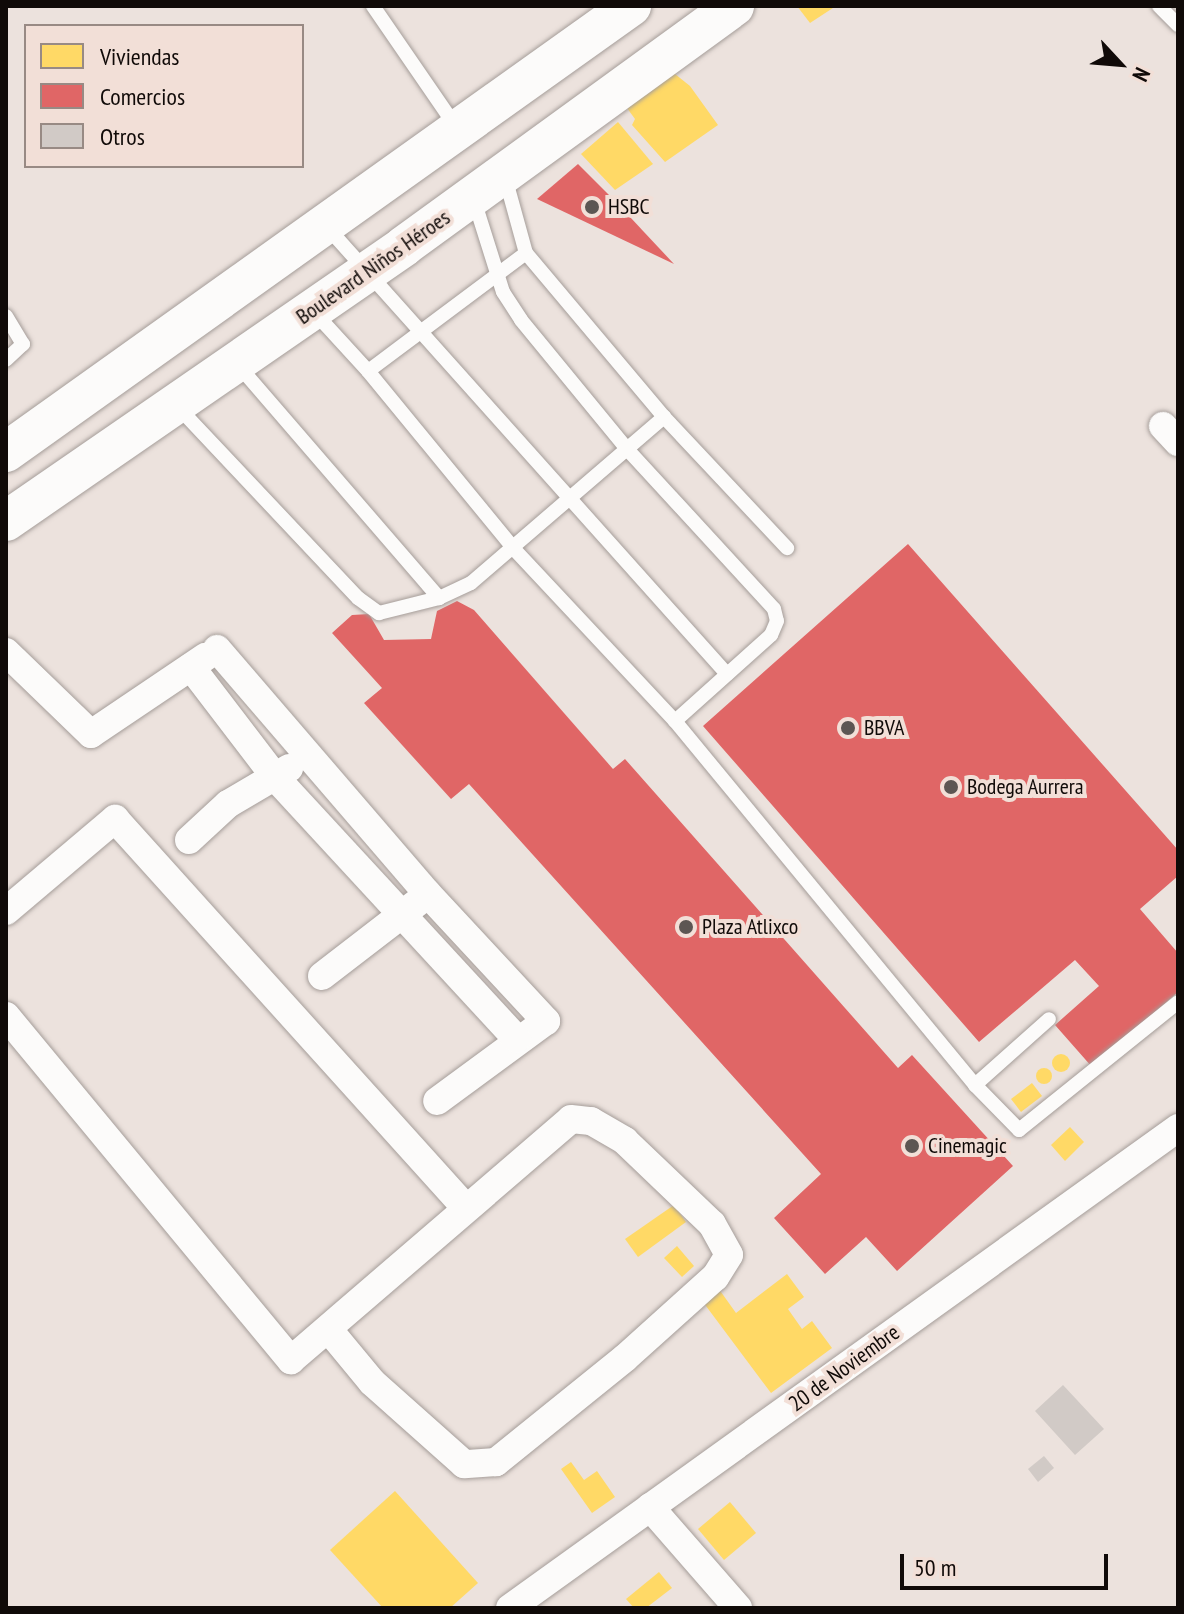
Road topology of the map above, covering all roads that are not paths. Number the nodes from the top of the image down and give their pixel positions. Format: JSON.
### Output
{"nodes":[{"id":1,"x":373,"y":6,"type":"edge"},
{"id":2,"x":631,"y":6,"type":"edge"},
{"id":3,"x":734,"y":6,"type":"edge"},
{"id":4,"x":1159,"y":6,"type":"edge"},
{"id":5,"x":1178,"y":25,"type":"edge"},
{"id":6,"x":459,"y":131,"type":"junction"},
{"id":7,"x":489,"y":184,"type":"junction"},
{"id":8,"x":327,"y":227,"type":"junction"},
{"id":9,"x":526,"y":253,"type":"junction"},
{"id":10,"x":365,"y":272,"type":"junction"},
{"id":11,"x":497,"y":275,"type":"junction"},
{"id":12,"x":313,"y":310,"type":"junction"},
{"id":13,"x":6,"y":316,"type":"edge"},
{"id":14,"x":421,"y":331,"type":"junction"},
{"id":15,"x":6,"y":360,"type":"edge"},
{"id":16,"x":237,"y":364,"type":"junction"},
{"id":17,"x":368,"y":371,"type":"junction"},
{"id":18,"x":177,"y":406,"type":"junction"},
{"id":19,"x":664,"y":417,"type":"junction"},
{"id":20,"x":627,"y":449,"type":"junction"},
{"id":21,"x":6,"y":452,"type":"edge"},
{"id":22,"x":568,"y":501,"type":"junction"},
{"id":23,"x":6,"y":521,"type":"edge"},
{"id":24,"x":787,"y":548,"type":"dead end"},
{"id":25,"x":514,"y":549,"type":"junction"},
{"id":26,"x":439,"y":598,"type":"junction"},
{"id":27,"x":6,"y":652,"type":"edge"},
{"id":28,"x":191,"y":667,"type":"junction"},
{"id":29,"x":727,"y":674,"type":"junction"},
{"id":30,"x":675,"y":721,"type":"junction"},
{"id":31,"x":306,"y":755,"type":"junction"},
{"id":32,"x":276,"y":778,"type":"junction"},
{"id":33,"x":189,"y":840,"type":"dead end"},
{"id":34,"x":427,"y":893,"type":"junction"},
{"id":35,"x":6,"y":911,"type":"edge"},
{"id":36,"x":406,"y":915,"type":"junction"},
{"id":37,"x":322,"y":976,"type":"dead end"},
{"id":38,"x":1178,"y":1002,"type":"edge"},
{"id":39,"x":6,"y":1016,"type":"edge"},
{"id":40,"x":1049,"y":1019,"type":"dead end"},
{"id":41,"x":517,"y":1039,"type":"junction"},
{"id":42,"x":975,"y":1085,"type":"junction"},
{"id":43,"x":437,"y":1101,"type":"dead end"},
{"id":44,"x":1178,"y":1128,"type":"edge"},
{"id":45,"x":465,"y":1207,"type":"junction"},
{"id":46,"x":329,"y":1330,"type":"junction"},
{"id":47,"x":650,"y":1507,"type":"junction"},
{"id":48,"x":510,"y":1608,"type":"edge"},
{"id":49,"x":738,"y":1608,"type":"edge"}],
"edges":[{"from":1,"to":6,"type":"lane"},
{"from":2,"to":6,"type":"main road"},
{"from":3,"to":7,"type":"main road","name":"Boulevard Niños Héroes"},
{"from":4,"to":5,"type":"lane"},
{"from":6,"to":8,"type":"main road"},
{"from":7,"to":9,"type":"lane"},
{"from":7,"to":10,"type":"main road","name":"Boulevard Niños Héroes"},
{"from":7,"to":11,"type":"lane"},
{"from":8,"to":10,"type":"lane"},
{"from":8,"to":21,"type":"main road"},
{"from":9,"to":11,"type":"lane"},
{"from":9,"to":19,"type":"lane"},
{"from":10,"to":12,"type":"main road","name":"Boulevard Niños Héroes"},
{"from":10,"to":14,"type":"lane"},
{"from":11,"to":14,"type":"lane"},
{"from":11,"to":20,"type":"lane"},
{"from":12,"to":16,"type":"main road","name":"Boulevard Niños Héroes"},
{"from":12,"to":17,"type":"lane"},
{"from":13,"to":15,"type":"lane"},
{"from":14,"to":17,"type":"lane"},
{"from":14,"to":22,"type":"lane"},
{"from":16,"to":18,"type":"main road","name":"Boulevard Niños Héroes"},
{"from":16,"to":26,"type":"lane"},
{"from":17,"to":25,"type":"lane"},
{"from":18,"to":23,"type":"main road","name":"Boulevard Niños Héroes"},
{"from":18,"to":26,"type":"lane"},
{"from":19,"to":20,"type":"lane"},
{"from":19,"to":24,"type":"lane"},
{"from":20,"to":22,"type":"lane"},
{"from":20,"to":29,"type":"lane"},
{"from":22,"to":25,"type":"lane"},
{"from":22,"to":29,"type":"lane"},
{"from":25,"to":26,"type":"lane"},
{"from":25,"to":30,"type":"lane"},
{"from":27,"to":28,"type":"street"},
{"from":28,"to":31,"type":"street"},
{"from":28,"to":32,"type":"street"},
{"from":29,"to":30,"type":"lane"},
{"from":30,"to":42,"type":"lane"},
{"from":31,"to":32,"type":"street"},
{"from":31,"to":34,"type":"street"},
{"from":32,"to":33,"type":"street"},
{"from":32,"to":36,"type":"street"},
{"from":34,"to":36,"type":"street"},
{"from":34,"to":41,"type":"street"},
{"from":35,"to":45,"type":"street"},
{"from":36,"to":37,"type":"street"},
{"from":36,"to":41,"type":"street"},
{"from":38,"to":42,"type":"lane"},
{"from":39,"to":46,"type":"street"},
{"from":40,"to":42,"type":"lane"},
{"from":41,"to":43,"type":"street"},
{"from":44,"to":47,"type":"street","name":"20 de Noviembre"},
{"from":45,"to":46,"type":"street"},
{"from":45,"to":46,"type":"street"},
{"from":47,"to":48,"type":"street","name":"20 de Noviembre"},
{"from":47,"to":49,"type":"street"}]}
